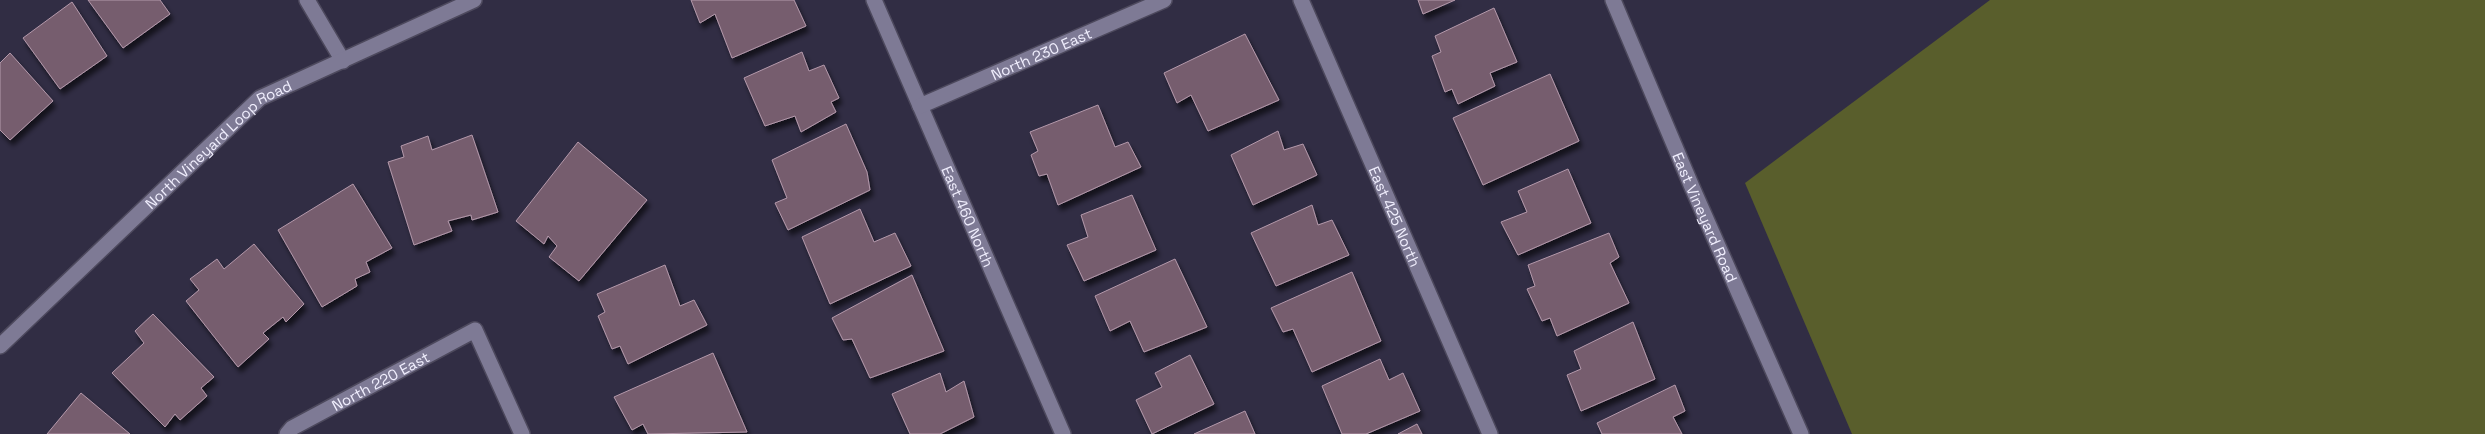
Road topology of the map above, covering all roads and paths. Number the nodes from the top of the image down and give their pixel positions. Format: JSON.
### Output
{"nodes":[{"id":1,"x":307,"y":0,"type":"edge"},
{"id":2,"x":474,"y":0,"type":"edge"},
{"id":3,"x":874,"y":0,"type":"edge"},
{"id":4,"x":1164,"y":0,"type":"edge"},
{"id":5,"x":1301,"y":0,"type":"edge"},
{"id":6,"x":1613,"y":0,"type":"edge"},
{"id":7,"x":343,"y":61,"type":"junction"},
{"id":8,"x":920,"y":106,"type":"junction"},
{"id":9,"x":0,"y":346,"type":"edge"},
{"id":10,"x":287,"y":434,"type":"edge"},
{"id":11,"x":522,"y":434,"type":"edge"},
{"id":12,"x":1062,"y":434,"type":"edge"},
{"id":13,"x":1490,"y":434,"type":"edge"},
{"id":14,"x":1801,"y":434,"type":"edge"}],
"edges":[{"from":1,"to":7,"type":"street"},
{"from":2,"to":7,"type":"street","name":"North Vineyard Loop Road"},
{"from":3,"to":8,"type":"street","name":"East 460 North"},
{"from":4,"to":8,"type":"street","name":"North 230 East"},
{"from":5,"to":13,"type":"street","name":"East 425 North"},
{"from":6,"to":14,"type":"street","name":"East Vineyard Road"},
{"from":7,"to":9,"type":"street","name":"North Vineyard Loop Road"},
{"from":8,"to":12,"type":"street","name":"East 460 North"},
{"from":10,"to":11,"type":"street","name":"North 220 East"}]}
